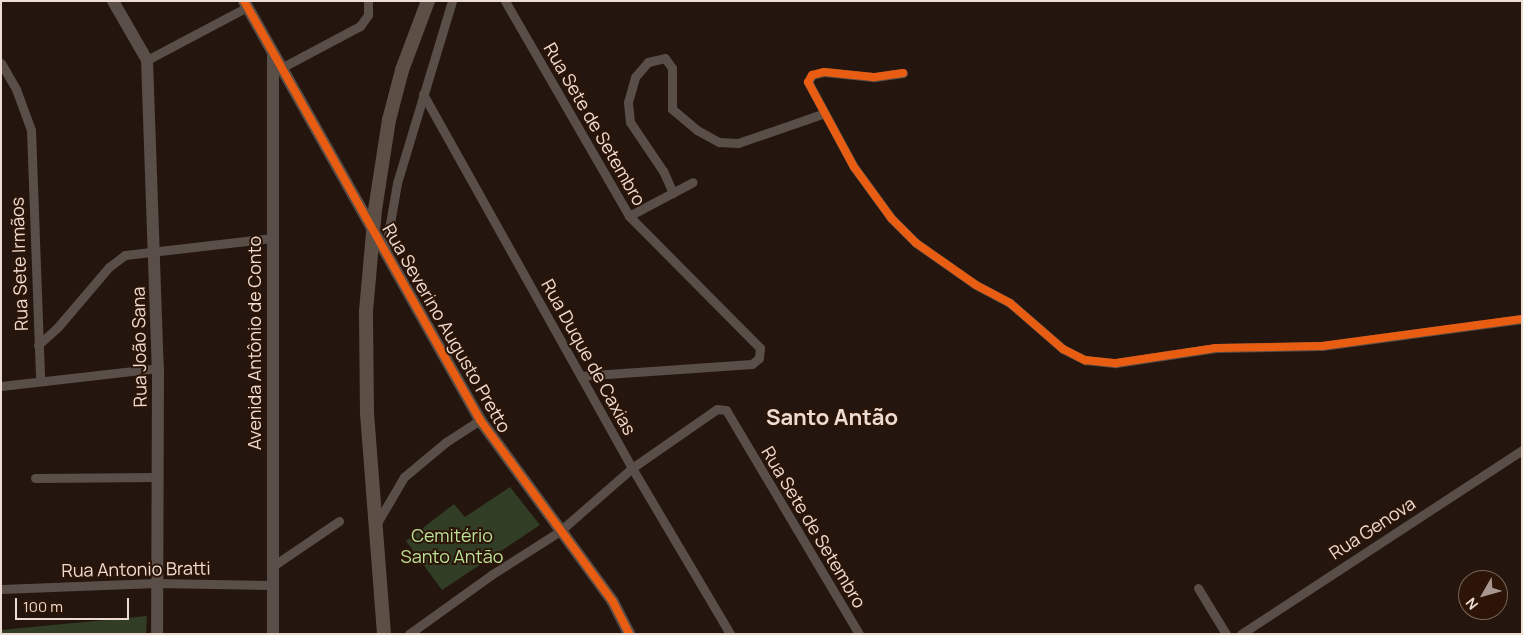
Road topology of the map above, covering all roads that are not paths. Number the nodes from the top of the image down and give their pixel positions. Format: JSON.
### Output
{"nodes":[{"id":1,"x":113,"y":1,"type":"edge"},
{"id":2,"x":368,"y":1,"type":"edge"},
{"id":3,"x":428,"y":1,"type":"edge"},
{"id":4,"x":452,"y":1,"type":"edge"},
{"id":5,"x":505,"y":1,"type":"edge"},
{"id":6,"x":245,"y":4,"type":"edge"},
{"id":7,"x":273,"y":52,"type":"junction"},
{"id":8,"x":147,"y":60,"type":"junction"},
{"id":9,"x":1,"y":63,"type":"edge"},
{"id":10,"x":281,"y":68,"type":"junction"},
{"id":11,"x":903,"y":73,"type":"dead end"},
{"id":12,"x":423,"y":94,"type":"junction"},
{"id":13,"x":822,"y":114,"type":"junction"},
{"id":14,"x":693,"y":182,"type":"dead end"},
{"id":15,"x":673,"y":193,"type":"junction"},
{"id":16,"x":629,"y":216,"type":"junction"},
{"id":17,"x":271,"y":238,"type":"junction"},
{"id":18,"x":154,"y":253,"type":"junction"},
{"id":19,"x":385,"y":253,"type":"junction"},
{"id":20,"x":1522,"y":319,"type":"edge"},
{"id":21,"x":38,"y":344,"type":"junction"},
{"id":22,"x":158,"y":368,"type":"junction"},
{"id":23,"x":582,"y":376,"type":"junction"},
{"id":24,"x":40,"y":381,"type":"junction"},
{"id":25,"x":1,"y":386,"type":"edge"},
{"id":26,"x":480,"y":420,"type":"junction"},
{"id":27,"x":1522,"y":450,"type":"edge"},
{"id":28,"x":632,"y":468,"type":"junction"},
{"id":29,"x":35,"y":478,"type":"dead end"},
{"id":30,"x":158,"y":478,"type":"junction"},
{"id":31,"x":339,"y":521,"type":"dead end"},
{"id":32,"x":377,"y":523,"type":"junction"},
{"id":33,"x":560,"y":531,"type":"junction"},
{"id":34,"x":273,"y":566,"type":"junction"},
{"id":35,"x":156,"y":583,"type":"junction"},
{"id":36,"x":272,"y":585,"type":"junction"},
{"id":37,"x":1,"y":588,"type":"edge"},
{"id":38,"x":1198,"y":588,"type":"dead end"},
{"id":39,"x":157,"y":634,"type":"edge"},
{"id":40,"x":273,"y":634,"type":"edge"},
{"id":41,"x":384,"y":634,"type":"edge"},
{"id":42,"x":409,"y":634,"type":"edge"},
{"id":43,"x":630,"y":634,"type":"edge"},
{"id":44,"x":730,"y":634,"type":"edge"},
{"id":45,"x":859,"y":634,"type":"edge"},
{"id":46,"x":1226,"y":634,"type":"edge"},
{"id":47,"x":1241,"y":634,"type":"edge"}],
"edges":[{"from":1,"to":8,"type":"street"},
{"from":2,"to":10,"type":"street"},
{"from":3,"to":32,"type":"main road"},
{"from":4,"to":12,"type":"street"},
{"from":5,"to":16,"type":"street","name":"Rua Sete de Setembro"},
{"from":6,"to":7,"type":"street","name":"Rua Severino Augusto Pretto"},
{"from":6,"to":8,"type":"street"},
{"from":7,"to":10,"type":"street","name":"Rua Severino Augusto Pretto"},
{"from":7,"to":17,"type":"street","name":"Avenida Antônio de Conto"},
{"from":8,"to":18,"type":"street","name":"Rua João Sana"},
{"from":9,"to":21,"type":"street","name":"Rua Sete Irmãos"},
{"from":10,"to":19,"type":"street","name":"Rua Severino Augusto Pretto"},
{"from":11,"to":13,"type":"street"},
{"from":12,"to":19,"type":"street"},
{"from":12,"to":23,"type":"street","name":"Rua Duque de Caxias"},
{"from":13,"to":15,"type":"street"},
{"from":13,"to":20,"type":"street"},
{"from":14,"to":15,"type":"street"},
{"from":15,"to":16,"type":"street"},
{"from":16,"to":23,"type":"street","name":"Rua Sete de Setembro"},
{"from":17,"to":18,"type":"street"},
{"from":17,"to":34,"type":"street","name":"Avenida Antônio de Conto"},
{"from":18,"to":21,"type":"street"},
{"from":18,"to":22,"type":"street","name":"Rua João Sana"},
{"from":19,"to":26,"type":"street","name":"Rua Severino Augusto Pretto"},
{"from":21,"to":24,"type":"street","name":"Rua Sete Irmãos"},
{"from":22,"to":24,"type":"street"},
{"from":22,"to":30,"type":"street","name":"Rua João Sana"},
{"from":23,"to":28,"type":"street","name":"Rua Duque de Caxias"},
{"from":24,"to":25,"type":"street"},
{"from":26,"to":32,"type":"street"},
{"from":26,"to":33,"type":"street","name":"Rua Severino Augusto Pretto"},
{"from":27,"to":47,"type":"street","name":"Rua Genova"},
{"from":28,"to":33,"type":"street"},
{"from":28,"to":44,"type":"street","name":"Rua Duque de Caxias"},
{"from":28,"to":45,"type":"street","name":"Rua Sete de Setembro"},
{"from":29,"to":30,"type":"street"},
{"from":30,"to":35,"type":"street","name":"Rua João Sana"},
{"from":31,"to":34,"type":"street"},
{"from":32,"to":41,"type":"main road"},
{"from":33,"to":42,"type":"street"},
{"from":33,"to":43,"type":"street","name":"Rua Severino Augusto Pretto"},
{"from":34,"to":36,"type":"street","name":"Avenida Antônio de Conto"},
{"from":35,"to":36,"type":"street","name":"Rua Antonio Bratti"},
{"from":35,"to":37,"type":"street","name":"Rua Antonio Bratti"},
{"from":35,"to":39,"type":"street","name":"Rua João Sana"},
{"from":36,"to":40,"type":"street","name":"Avenida Antônio de Conto"},
{"from":38,"to":46,"type":"street"}]}
